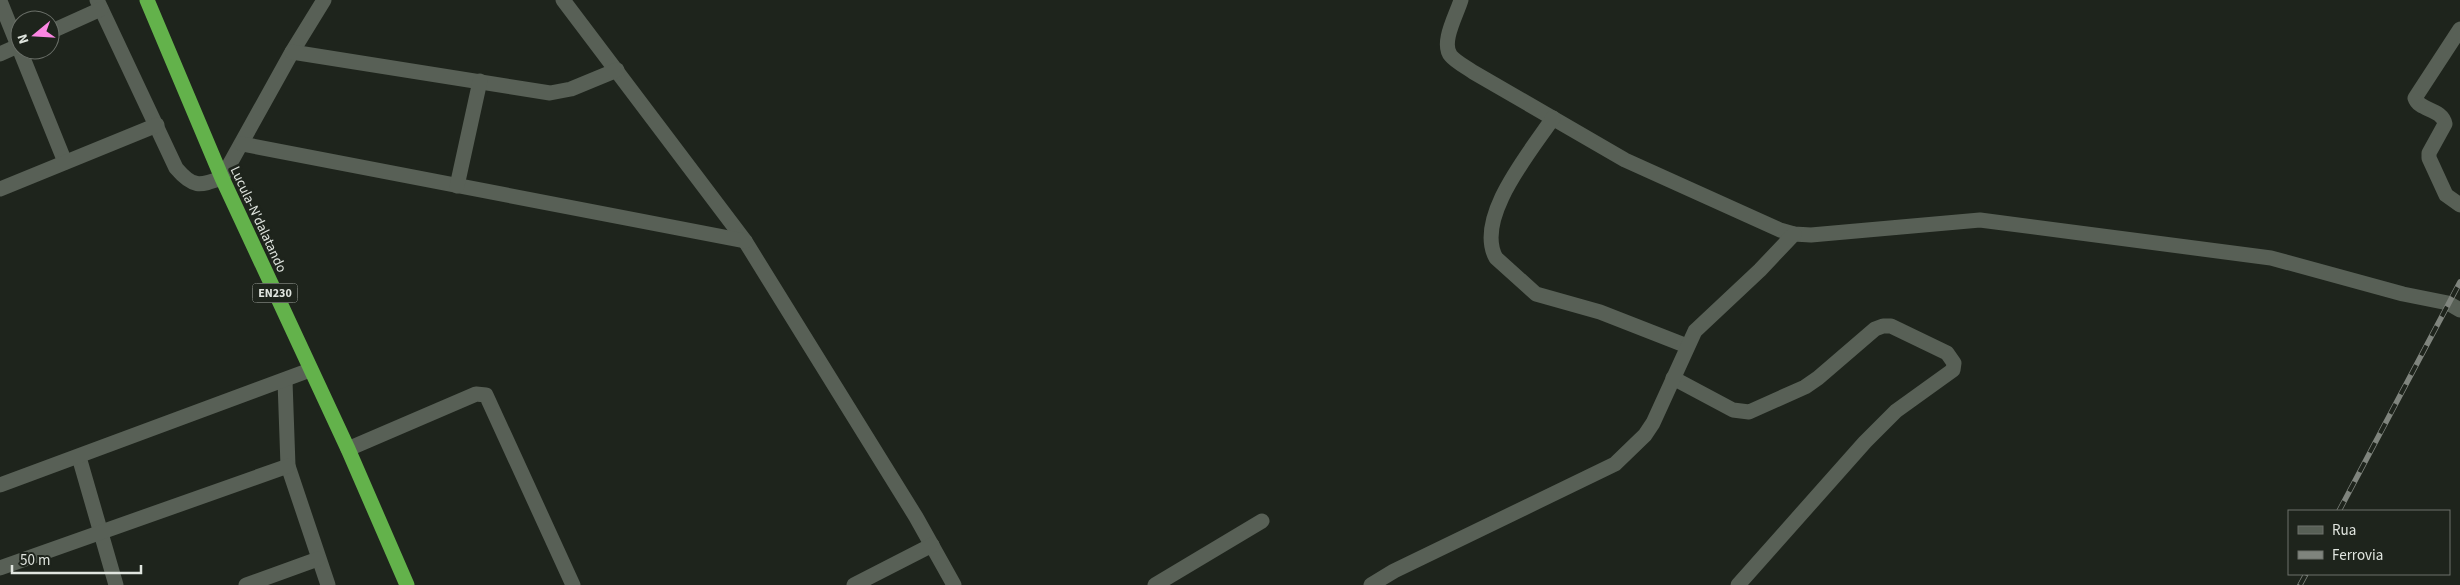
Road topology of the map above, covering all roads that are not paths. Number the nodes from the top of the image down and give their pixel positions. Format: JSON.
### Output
{"nodes":[{"id":1,"x":147,"y":0,"type":"edge"},
{"id":2,"x":324,"y":0,"type":"edge"},
{"id":3,"x":563,"y":0,"type":"edge"},
{"id":4,"x":1462,"y":0,"type":"edge"},
{"id":5,"x":0,"y":1,"type":"edge"},
{"id":6,"x":99,"y":5,"type":"edge"},
{"id":7,"x":10,"y":24,"type":"edge"},
{"id":8,"x":60,"y":26,"type":"edge"},
{"id":9,"x":2460,"y":29,"type":"edge"},
{"id":10,"x":292,"y":52,"type":"junction"},
{"id":11,"x":25,"y":60,"type":"edge"},
{"id":12,"x":617,"y":70,"type":"junction"},
{"id":13,"x":480,"y":81,"type":"junction"},
{"id":14,"x":1553,"y":118,"type":"junction"},
{"id":15,"x":157,"y":125,"type":"junction"},
{"id":16,"x":242,"y":144,"type":"junction"},
{"id":17,"x":65,"y":162,"type":"junction"},
{"id":18,"x":222,"y":178,"type":"junction"},
{"id":19,"x":457,"y":186,"type":"junction"},
{"id":20,"x":0,"y":188,"type":"edge"},
{"id":21,"x":2460,"y":205,"type":"edge"},
{"id":22,"x":1794,"y":234,"type":"junction"},
{"id":23,"x":745,"y":241,"type":"junction"},
{"id":24,"x":2460,"y":310,"type":"edge"},
{"id":25,"x":1687,"y":346,"type":"junction"},
{"id":26,"x":310,"y":370,"type":"junction"},
{"id":27,"x":1673,"y":378,"type":"junction"},
{"id":28,"x":285,"y":381,"type":"junction"},
{"id":29,"x":348,"y":449,"type":"junction"},
{"id":30,"x":79,"y":457,"type":"junction"},
{"id":31,"x":288,"y":466,"type":"junction"},
{"id":32,"x":0,"y":485,"type":"edge"},
{"id":33,"x":1262,"y":521,"type":"dead end"},
{"id":34,"x":102,"y":532,"type":"junction"},
{"id":35,"x":932,"y":545,"type":"junction"},
{"id":36,"x":318,"y":559,"type":"junction"},
{"id":37,"x":0,"y":568,"type":"edge"},
{"id":38,"x":116,"y":585,"type":"edge"},
{"id":39,"x":246,"y":585,"type":"edge"},
{"id":40,"x":328,"y":585,"type":"edge"},
{"id":41,"x":408,"y":585,"type":"edge"},
{"id":42,"x":573,"y":585,"type":"edge"},
{"id":43,"x":854,"y":585,"type":"edge"},
{"id":44,"x":954,"y":585,"type":"edge"},
{"id":45,"x":1155,"y":585,"type":"edge"},
{"id":46,"x":1371,"y":585,"type":"edge"},
{"id":47,"x":1738,"y":585,"type":"edge"}],
"edges":[{"from":1,"to":18,"type":"highway","name":"Lucula-N'dalatando","number":"EN230"},
{"from":2,"to":10,"type":"street"},
{"from":3,"to":12,"type":"street"},
{"from":4,"to":14,"type":"street"},
{"from":5,"to":7,"type":"street"},
{"from":6,"to":8,"type":"street"},
{"from":6,"to":15,"type":"street"},
{"from":9,"to":21,"type":"street"},
{"from":10,"to":13,"type":"street"},
{"from":10,"to":16,"type":"street"},
{"from":11,"to":17,"type":"street"},
{"from":12,"to":13,"type":"street"},
{"from":12,"to":23,"type":"street"},
{"from":13,"to":19,"type":"street"},
{"from":14,"to":22,"type":"street"},
{"from":14,"to":25,"type":"street"},
{"from":15,"to":17,"type":"street"},
{"from":15,"to":18,"type":"street"},
{"from":16,"to":18,"type":"street"},
{"from":16,"to":19,"type":"street"},
{"from":17,"to":20,"type":"street"},
{"from":18,"to":26,"type":"highway","name":"Lucula-N'dalatando","number":"EN230"},
{"from":19,"to":23,"type":"street"},
{"from":22,"to":24,"type":"street"},
{"from":22,"to":25,"type":"street"},
{"from":23,"to":35,"type":"street"},
{"from":25,"to":27,"type":"street"},
{"from":26,"to":28,"type":"street"},
{"from":26,"to":29,"type":"highway","name":"Lucula-N'dalatando","number":"EN230"},
{"from":27,"to":46,"type":"street"},
{"from":27,"to":47,"type":"street"},
{"from":28,"to":30,"type":"street"},
{"from":28,"to":31,"type":"street"},
{"from":29,"to":41,"type":"highway","name":"Lucula-N'dalatando","number":"EN230"},
{"from":29,"to":42,"type":"street"},
{"from":30,"to":32,"type":"street"},
{"from":30,"to":34,"type":"street"},
{"from":31,"to":34,"type":"street"},
{"from":31,"to":36,"type":"street"},
{"from":33,"to":45,"type":"street"},
{"from":34,"to":37,"type":"street"},
{"from":34,"to":38,"type":"street"},
{"from":35,"to":43,"type":"street"},
{"from":35,"to":44,"type":"street"},
{"from":36,"to":39,"type":"street"},
{"from":36,"to":40,"type":"street"}]}
